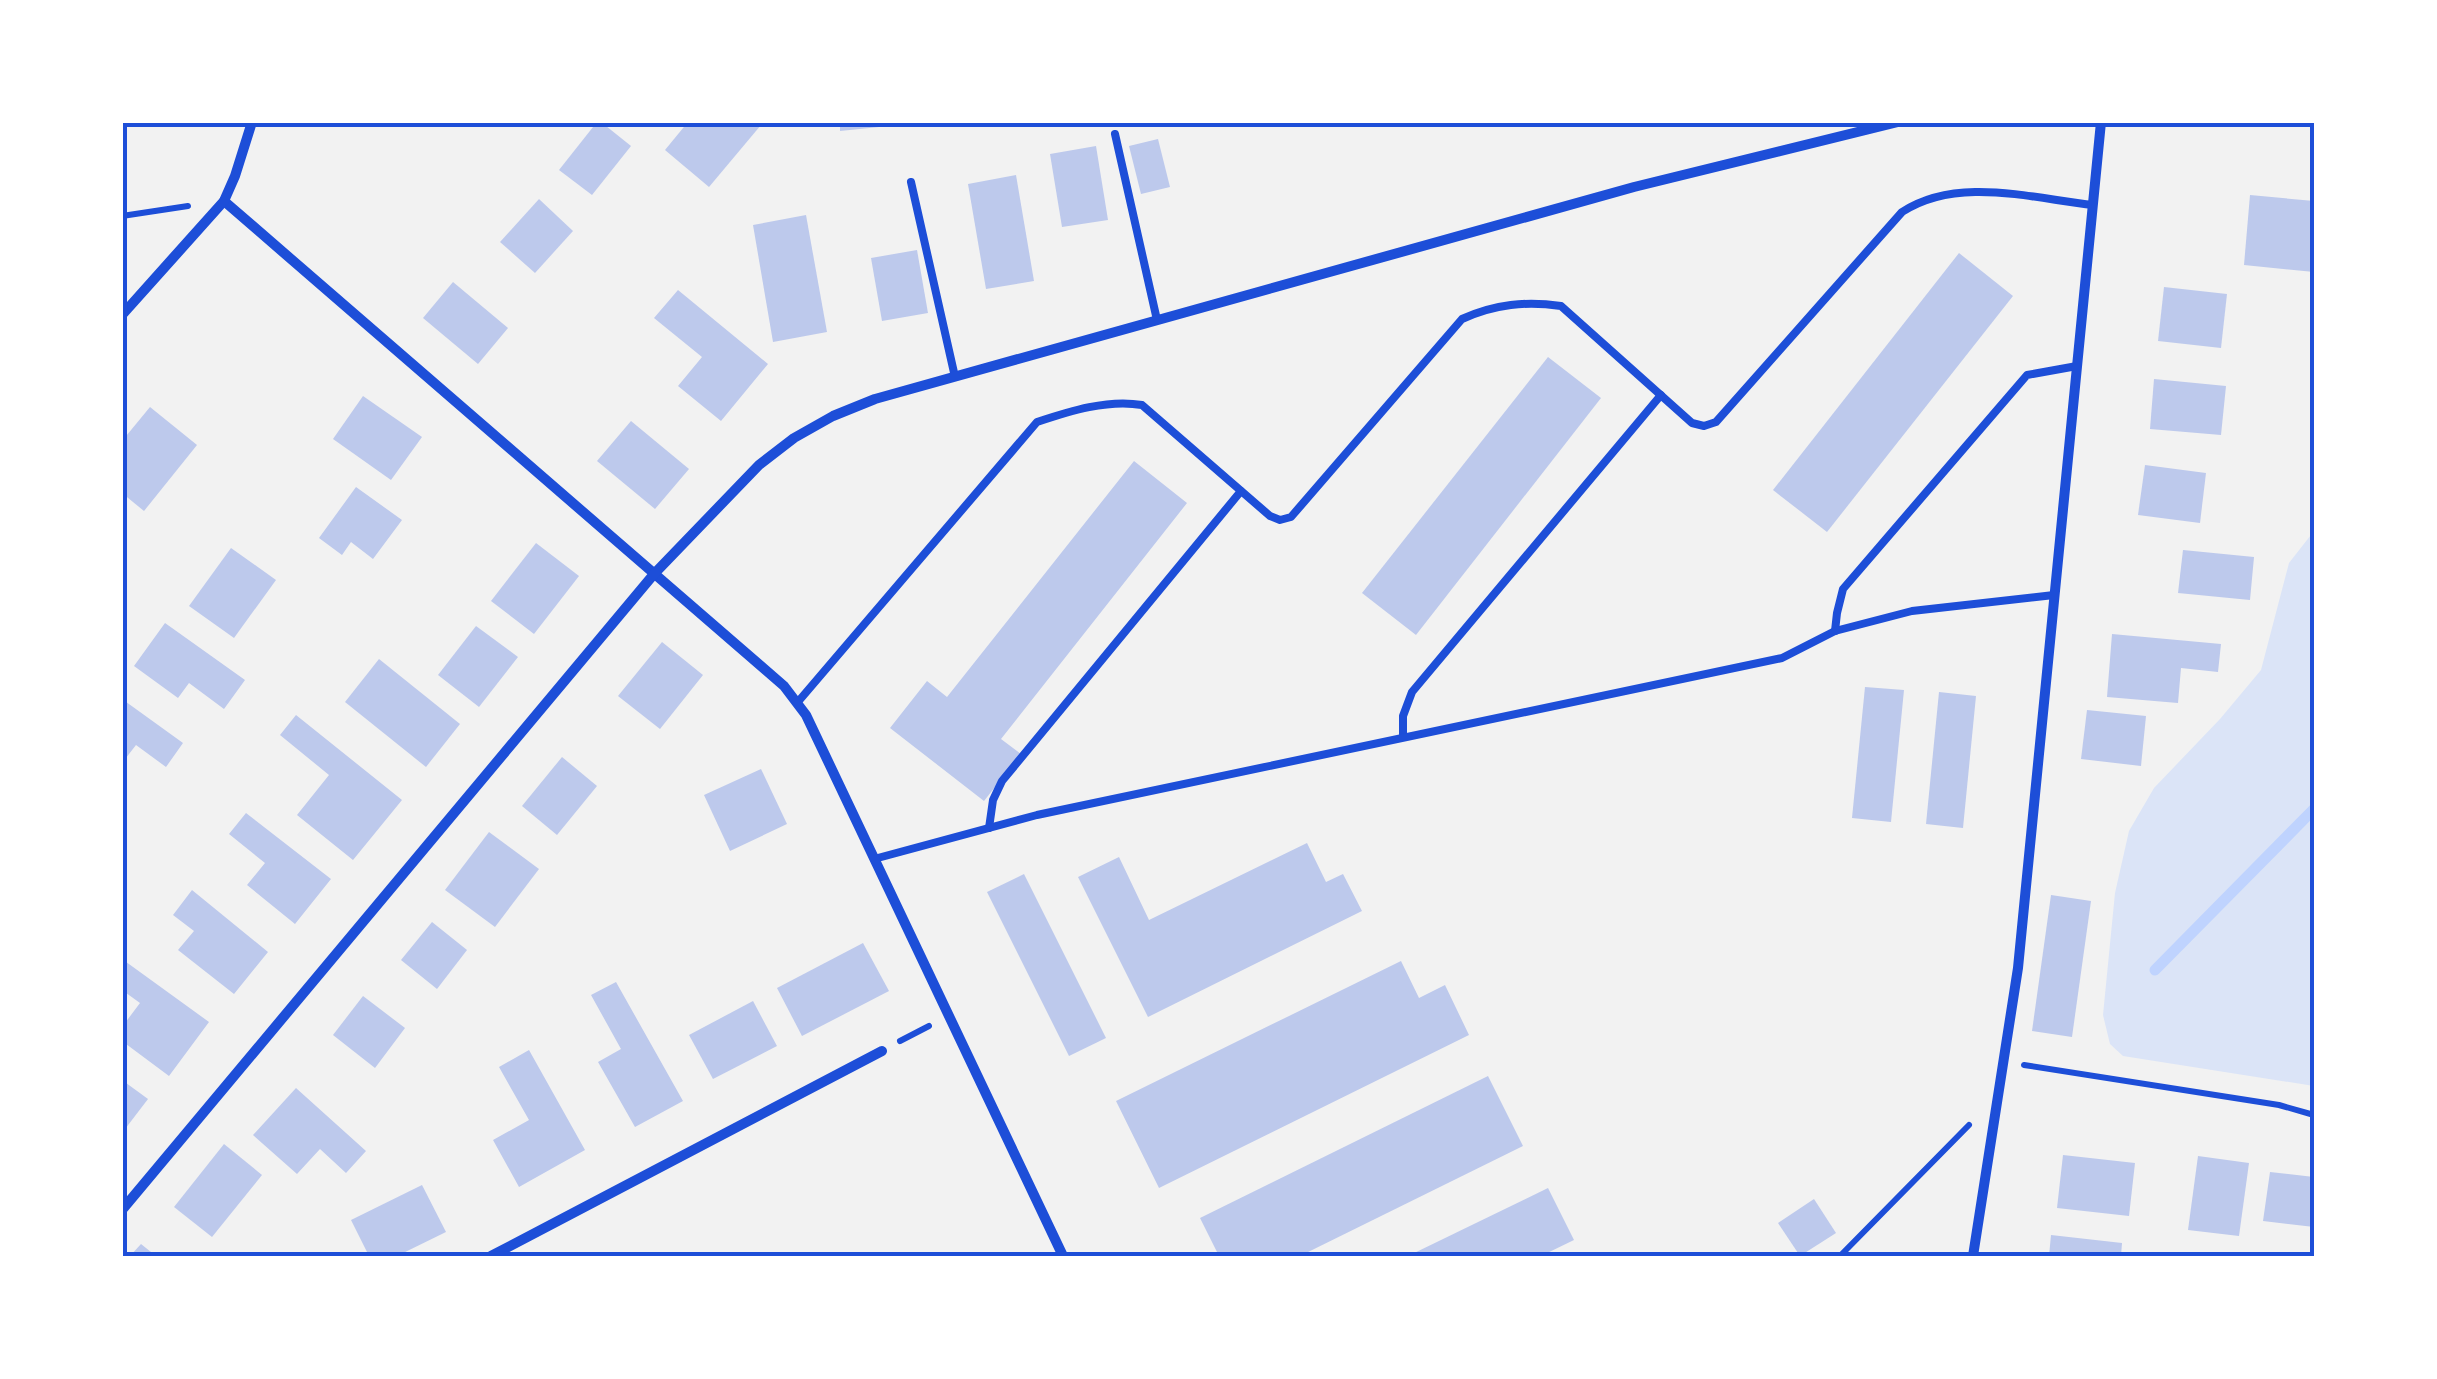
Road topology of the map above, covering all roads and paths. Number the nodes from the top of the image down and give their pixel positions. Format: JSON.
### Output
{"nodes":[{"id":1,"x":252,"y":122,"type":"edge"},
{"id":2,"x":1898,"y":122,"type":"edge"},
{"id":3,"x":2101,"y":122,"type":"edge"},
{"id":4,"x":1115,"y":134,"type":"dead end"},
{"id":5,"x":911,"y":182,"type":"dead end"},
{"id":6,"x":224,"y":200,"type":"junction"},
{"id":7,"x":2093,"y":206,"type":"junction"},
{"id":8,"x":122,"y":216,"type":"edge"},
{"id":9,"x":122,"y":315,"type":"edge"},
{"id":10,"x":1157,"y":320,"type":"junction"},
{"id":11,"x":2077,"y":366,"type":"junction"},
{"id":12,"x":954,"y":376,"type":"junction"},
{"id":13,"x":1661,"y":395,"type":"junction"},
{"id":14,"x":1241,"y":490,"type":"junction"},
{"id":15,"x":654,"y":574,"type":"junction"},
{"id":16,"x":2054,"y":595,"type":"junction"},
{"id":17,"x":1835,"y":631,"type":"junction"},
{"id":18,"x":796,"y":703,"type":"junction"},
{"id":19,"x":1403,"y":737,"type":"junction"},
{"id":20,"x":990,"y":828,"type":"junction"},
{"id":21,"x":874,"y":859,"type":"junction"},
{"id":22,"x":948,"y":1015,"type":"junction"},
{"id":23,"x":882,"y":1052,"type":"joint"},
{"id":24,"x":2003,"y":1062,"type":"junction"},
{"id":25,"x":1998,"y":1096,"type":"junction"},
{"id":26,"x":2314,"y":1115,"type":"edge"},
{"id":27,"x":122,"y":1210,"type":"edge"},
{"id":28,"x":491,"y":1256,"type":"edge"},
{"id":29,"x":1063,"y":1256,"type":"edge"},
{"id":30,"x":1840,"y":1256,"type":"edge"},
{"id":31,"x":1973,"y":1256,"type":"edge"}],
"edges":[{"from":1,"to":6,"type":"street"},
{"from":2,"to":10,"type":"street"},
{"from":3,"to":7,"type":"street"},
{"from":4,"to":10,"type":"lane"},
{"from":5,"to":12,"type":"lane"},
{"from":6,"to":8,"type":"path"},
{"from":6,"to":9,"type":"street"},
{"from":6,"to":15,"type":"street"},
{"from":7,"to":11,"type":"street"},
{"from":7,"to":13,"type":"lane"},
{"from":10,"to":12,"type":"street"},
{"from":11,"to":16,"type":"street"},
{"from":11,"to":17,"type":"lane"},
{"from":12,"to":15,"type":"street"},
{"from":13,"to":14,"type":"lane"},
{"from":13,"to":19,"type":"lane"},
{"from":14,"to":18,"type":"lane"},
{"from":14,"to":20,"type":"lane"},
{"from":15,"to":18,"type":"street"},
{"from":15,"to":27,"type":"street"},
{"from":16,"to":17,"type":"lane"},
{"from":16,"to":24,"type":"street"},
{"from":17,"to":19,"type":"lane"},
{"from":18,"to":21,"type":"street"},
{"from":19,"to":20,"type":"lane"},
{"from":20,"to":21,"type":"lane"},
{"from":21,"to":22,"type":"street"},
{"from":22,"to":23,"type":"path"},
{"from":22,"to":29,"type":"street"},
{"from":23,"to":28,"type":"street"},
{"from":24,"to":25,"type":"street"},
{"from":24,"to":26,"type":"path"},
{"from":25,"to":30,"type":"path"},
{"from":25,"to":31,"type":"street"}]}
